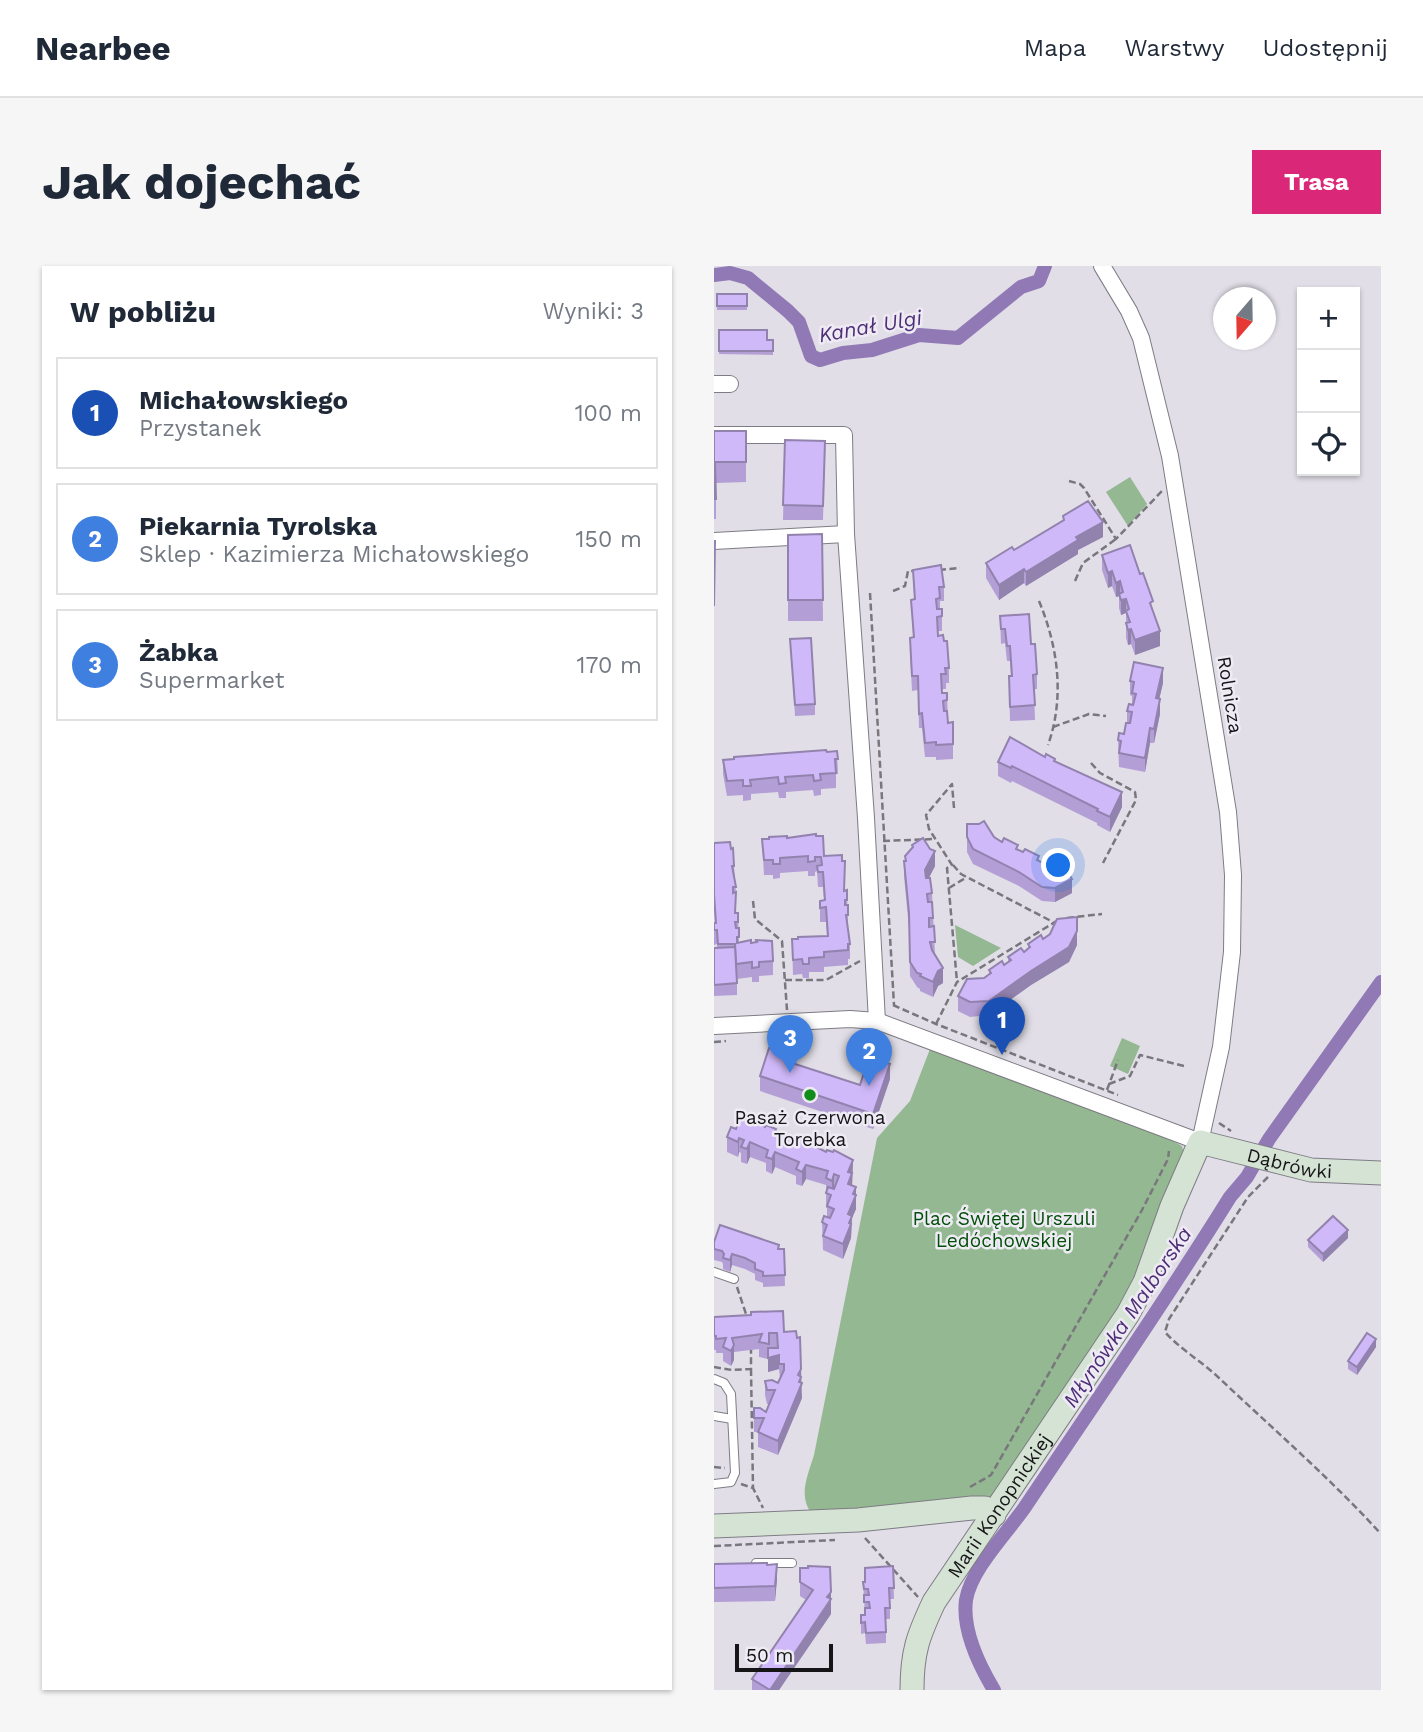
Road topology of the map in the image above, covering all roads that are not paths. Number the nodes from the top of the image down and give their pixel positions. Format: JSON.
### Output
{"nodes":[{"id":1,"x":1102,"y":266,"type":"edge"},
{"id":2,"x":714,"y":435,"type":"edge"},
{"id":3,"x":846,"y":534,"type":"junction"},
{"id":4,"x":714,"y":541,"type":"edge"},
{"id":5,"x":876,"y":1013,"type":"junction"},
{"id":6,"x":714,"y":1026,"type":"edge"},
{"id":7,"x":1200,"y":1142,"type":"junction"},
{"id":8,"x":1381,"y":1173,"type":"edge"},
{"id":9,"x":714,"y":1272,"type":"edge"},
{"id":10,"x":734,"y":1279,"type":"road end"},
{"id":11,"x":714,"y":1379,"type":"edge"},
{"id":12,"x":714,"y":1416,"type":"edge"},
{"id":13,"x":732,"y":1419,"type":"junction"},
{"id":14,"x":714,"y":1484,"type":"edge"},
{"id":15,"x":994,"y":1515,"type":"junction"},
{"id":16,"x":714,"y":1526,"type":"edge"},
{"id":17,"x":752,"y":1563,"type":"edge"},
{"id":18,"x":792,"y":1563,"type":"dead end"},
{"id":19,"x":912,"y":1690,"type":"edge"}],
"edges":[{"from":1,"to":7,"type":"street","name":"Rolnicza"},
{"from":2,"to":3,"type":"street"},
{"from":3,"to":4,"type":"street"},
{"from":3,"to":5,"type":"street"},
{"from":5,"to":6,"type":"street"},
{"from":5,"to":7,"type":"street"},
{"from":7,"to":8,"type":"street","name":"Dąbrówki"},
{"from":7,"to":15,"type":"street","name":"Marii Konopnickiej"},
{"from":9,"to":10,"type":"lane"},
{"from":11,"to":13,"type":"lane"},
{"from":12,"to":13,"type":"lane"},
{"from":13,"to":14,"type":"lane"},
{"from":15,"to":16,"type":"street"},
{"from":15,"to":19,"type":"street","name":"Marii Konopnickiej"},
{"from":17,"to":18,"type":"lane"}]}
